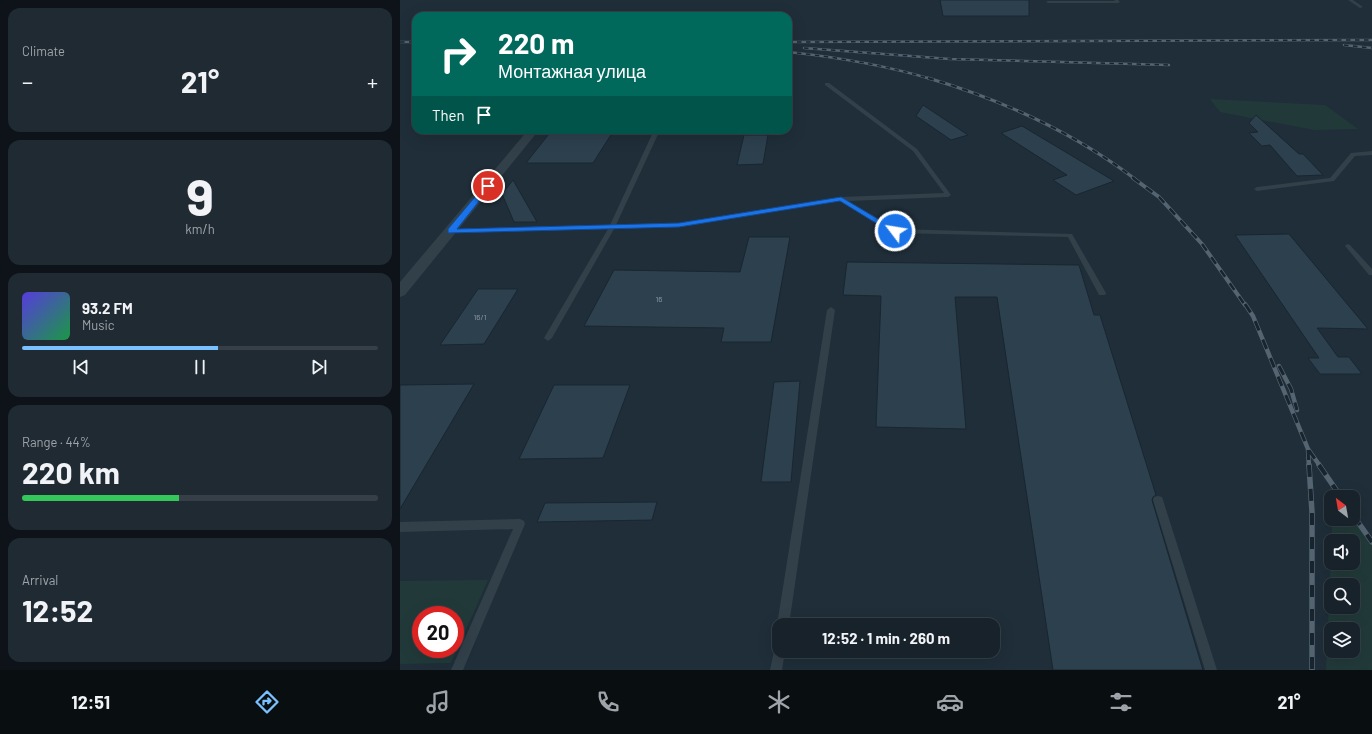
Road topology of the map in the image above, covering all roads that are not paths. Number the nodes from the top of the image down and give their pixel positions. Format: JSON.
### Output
{"nodes":[{"id":1,"x":1116,"y":0,"type":"edge"},
{"id":2,"x":1350,"y":0,"type":"edge"},
{"id":3,"x":1048,"y":2,"type":"dead end"},
{"id":4,"x":1361,"y":7,"type":"dead end"},
{"id":5,"x":827,"y":84,"type":"dead end"},
{"id":6,"x":531,"y":134,"type":"edge"},
{"id":7,"x":656,"y":134,"type":"edge"},
{"id":8,"x":1372,"y":153,"type":"edge"},
{"id":9,"x":1256,"y":189,"type":"dead end"},
{"id":10,"x":841,"y":199,"type":"junction"},
{"id":11,"x":612,"y":227,"type":"junction"},
{"id":12,"x":451,"y":231,"type":"junction"},
{"id":13,"x":1348,"y":246,"type":"dead end"},
{"id":14,"x":1372,"y":274,"type":"edge"},
{"id":15,"x":400,"y":292,"type":"edge"},
{"id":16,"x":1102,"y":294,"type":"dead end"},
{"id":17,"x":830,"y":310,"type":"dead end"},
{"id":18,"x":548,"y":338,"type":"dead end"},
{"id":19,"x":1158,"y":500,"type":"dead end"},
{"id":20,"x":400,"y":527,"type":"edge"},
{"id":21,"x":784,"y":618,"type":"edge"},
{"id":22,"x":778,"y":658,"type":"edge"},
{"id":23,"x":458,"y":670,"type":"edge"},
{"id":24,"x":776,"y":670,"type":"edge"},
{"id":25,"x":1211,"y":670,"type":"edge"}],
"edges":[{"from":1,"to":3,"type":"lane"},
{"from":2,"to":4,"type":"lane"},
{"from":5,"to":10,"type":"lane"},
{"from":6,"to":12,"type":"street"},
{"from":7,"to":11,"type":"lane"},
{"from":8,"to":9,"type":"lane"},
{"from":10,"to":11,"type":"lane"},
{"from":10,"to":16,"type":"lane"},
{"from":11,"to":12,"type":"lane"},
{"from":11,"to":18,"type":"lane"},
{"from":12,"to":15,"type":"street"},
{"from":13,"to":14,"type":"lane"},
{"from":17,"to":21,"type":"lane"},
{"from":19,"to":25,"type":"lane"},
{"from":20,"to":23,"type":"lane"},
{"from":22,"to":24,"type":"lane"}]}
